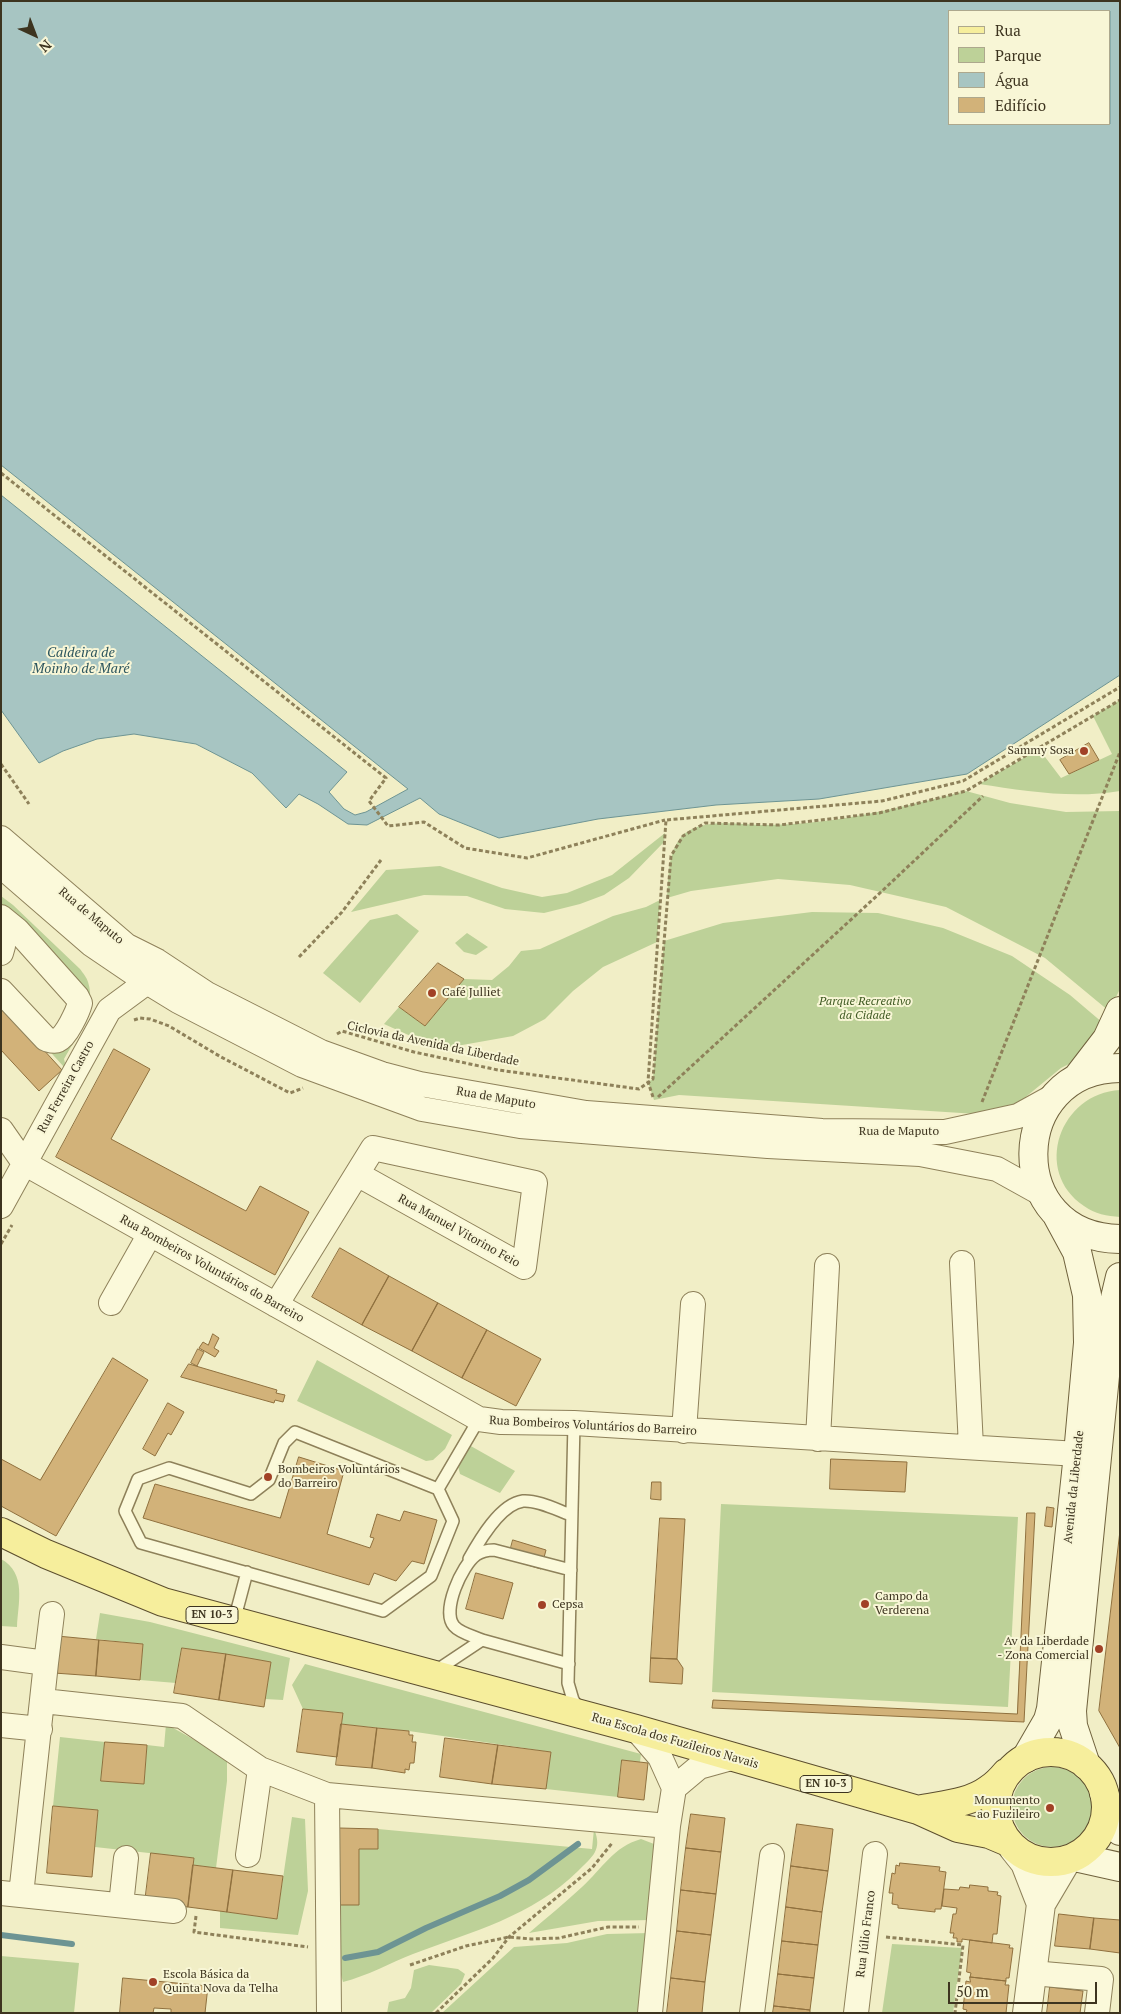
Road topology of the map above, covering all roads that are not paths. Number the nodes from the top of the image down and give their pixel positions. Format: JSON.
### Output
{"nodes":[{"id":1,"x":1,"y":838,"type":"edge"},
{"id":2,"x":1,"y":866,"type":"edge"},
{"id":3,"x":1,"y":917,"type":"edge"},
{"id":4,"x":1,"y":939,"type":"edge"},
{"id":5,"x":1,"y":953,"type":"edge"},
{"id":6,"x":147,"y":982,"type":"junction"},
{"id":7,"x":1,"y":992,"type":"edge"},
{"id":8,"x":207,"y":994,"type":"junction"},
{"id":9,"x":1120,"y":1011,"type":"edge"},
{"id":10,"x":318,"y":1061,"type":"junction"},
{"id":11,"x":1120,"y":1068,"type":"edge"},
{"id":12,"x":1077,"y":1078,"type":"junction"},
{"id":13,"x":1056,"y":1095,"type":"junction"},
{"id":14,"x":1,"y":1130,"type":"edge"},
{"id":15,"x":24,"y":1163,"type":"junction"},
{"id":16,"x":357,"y":1174,"type":"junction"},
{"id":17,"x":1049,"y":1205,"type":"junction"},
{"id":18,"x":8,"y":1213,"type":"edge"},
{"id":19,"x":150,"y":1234,"type":"junction"},
{"id":20,"x":1120,"y":1239,"type":"edge"},
{"id":21,"x":962,"y":1262,"type":"dead end"},
{"id":22,"x":826,"y":1266,"type":"dead end"},
{"id":23,"x":1120,"y":1277,"type":"edge"},
{"id":24,"x":111,"y":1303,"type":"dead end"},
{"id":25,"x":693,"y":1304,"type":"dead end"},
{"id":26,"x":276,"y":1305,"type":"junction"},
{"id":27,"x":479,"y":1419,"type":"junction"},
{"id":28,"x":574,"y":1423,"type":"junction"},
{"id":29,"x":684,"y":1431,"type":"junction"},
{"id":30,"x":818,"y":1438,"type":"junction"},
{"id":31,"x":971,"y":1447,"type":"junction"},
{"id":32,"x":1078,"y":1454,"type":"junction"},
{"id":33,"x":438,"y":1489,"type":"junction"},
{"id":34,"x":571,"y":1515,"type":"junction"},
{"id":35,"x":1,"y":1532,"type":"edge"},
{"id":36,"x":464,"y":1570,"type":"junction"},
{"id":37,"x":571,"y":1570,"type":"junction"},
{"id":38,"x":247,"y":1572,"type":"junction"},
{"id":39,"x":52,"y":1614,"type":"dead end"},
{"id":40,"x":234,"y":1621,"type":"junction"},
{"id":41,"x":482,"y":1640,"type":"junction"},
{"id":42,"x":1,"y":1658,"type":"edge"},
{"id":43,"x":46,"y":1663,"type":"junction"},
{"id":44,"x":569,"y":1664,"type":"junction"},
{"id":45,"x":432,"y":1673,"type":"junction"},
{"id":46,"x":43,"y":1701,"type":"junction"},
{"id":47,"x":584,"y":1715,"type":"junction"},
{"id":48,"x":1,"y":1725,"type":"edge"},
{"id":49,"x":40,"y":1729,"type":"junction"},
{"id":50,"x":636,"y":1729,"type":"junction"},
{"id":51,"x":735,"y":1757,"type":"junction"},
{"id":52,"x":1019,"y":1764,"type":"junction"},
{"id":53,"x":1086,"y":1765,"type":"junction"},
{"id":54,"x":260,"y":1769,"type":"junction"},
{"id":55,"x":674,"y":1788,"type":"junction"},
{"id":56,"x":1104,"y":1793,"type":"junction"},
{"id":57,"x":327,"y":1795,"type":"junction"},
{"id":58,"x":918,"y":1810,"type":"junction"},
{"id":59,"x":668,"y":1826,"type":"junction"},
{"id":60,"x":1120,"y":1831,"type":"edge"},
{"id":61,"x":1011,"y":1845,"type":"junction"},
{"id":62,"x":875,"y":1854,"type":"dead end"},
{"id":63,"x":248,"y":1855,"type":"dead end"},
{"id":64,"x":772,"y":1856,"type":"dead end"},
{"id":65,"x":126,"y":1858,"type":"dead end"},
{"id":66,"x":1071,"y":1858,"type":"junction"},
{"id":67,"x":1120,"y":1866,"type":"edge"},
{"id":68,"x":11,"y":1894,"type":"edge"},
{"id":69,"x":1041,"y":1904,"type":"junction"},
{"id":70,"x":121,"y":1906,"type":"junction"},
{"id":71,"x":174,"y":1912,"type":"road end"},
{"id":72,"x":1032,"y":1973,"type":"junction"},
{"id":73,"x":329,"y":2013,"type":"edge"},
{"id":74,"x":650,"y":2013,"type":"edge"},
{"id":75,"x":752,"y":2013,"type":"edge"},
{"id":76,"x":856,"y":2013,"type":"edge"},
{"id":77,"x":1027,"y":2013,"type":"edge"},
{"id":78,"x":1097,"y":2013,"type":"edge"}],
"edges":[{"from":1,"to":8,"type":"street","name":"Rua de Maputo"},
{"from":2,"to":6,"type":"street","name":"Rua de Maputo"},
{"from":3,"to":7,"type":"street"},
{"from":4,"to":5,"type":"street"},
{"from":6,"to":8,"type":"street"},
{"from":6,"to":10,"type":"street","name":"Rua de Maputo"},
{"from":6,"to":15,"type":"street","name":"Rua Ferreira Castro"},
{"from":8,"to":10,"type":"street","name":"Rua de Maputo"},
{"from":9,"to":12,"type":"main road"},
{"from":10,"to":13,"type":"street","name":"Rua de Maputo"},
{"from":10,"to":17,"type":"street","name":"Rua de Maputo"},
{"from":11,"to":12,"type":"main road"},
{"from":12,"to":13,"type":"main road","name":"Avenida da Liberdade"},
{"from":13,"to":17,"type":"main road","name":"Avenida da Liberdade"},
{"from":14,"to":15,"type":"street"},
{"from":15,"to":18,"type":"street","name":"Rua Ferreira Castro"},
{"from":15,"to":19,"type":"street","name":"Rua Bombeiros Voluntários do Barreiro"},
{"from":16,"to":16,"type":"street","name":"Rua Manuel Vitorino Feio"},
{"from":16,"to":26,"type":"street","name":"Rua Manuel Vitorino Feio"},
{"from":17,"to":20,"type":"main road"},
{"from":17,"to":32,"type":"main road","name":"Avenida da Liberdade"},
{"from":19,"to":24,"type":"street"},
{"from":19,"to":26,"type":"street","name":"Rua Bombeiros Voluntários do Barreiro"},
{"from":21,"to":31,"type":"street"},
{"from":22,"to":30,"type":"street"},
{"from":23,"to":53,"type":"main road","name":"Avenida da Liberdade"},
{"from":25,"to":29,"type":"street"},
{"from":26,"to":27,"type":"street","name":"Rua Bombeiros Voluntários do Barreiro"},
{"from":27,"to":28,"type":"street","name":"Rua Bombeiros Voluntários do Barreiro"},
{"from":27,"to":33,"type":"lane"},
{"from":28,"to":29,"type":"street","name":"Rua Bombeiros Voluntários do Barreiro"},
{"from":28,"to":34,"type":"lane"},
{"from":29,"to":30,"type":"street","name":"Rua Bombeiros Voluntários do Barreiro"},
{"from":30,"to":31,"type":"street","name":"Rua Bombeiros Voluntários do Barreiro"},
{"from":31,"to":32,"type":"street","name":"Rua Bombeiros Voluntários do Barreiro"},
{"from":32,"to":52,"type":"main road","name":"Avenida da Liberdade"},
{"from":33,"to":38,"type":"lane"},
{"from":33,"to":38,"type":"lane"},
{"from":34,"to":36,"type":"lane"},
{"from":34,"to":37,"type":"lane"},
{"from":35,"to":40,"type":"main road","number":"EN 10-3"},
{"from":36,"to":37,"type":"lane"},
{"from":36,"to":41,"type":"lane"},
{"from":37,"to":44,"type":"lane"},
{"from":38,"to":40,"type":"lane"},
{"from":39,"to":43,"type":"street"},
{"from":40,"to":45,"type":"main road","number":"EN 10-3"},
{"from":41,"to":44,"type":"lane"},
{"from":41,"to":45,"type":"lane"},
{"from":42,"to":43,"type":"street"},
{"from":43,"to":46,"type":"street"},
{"from":44,"to":47,"type":"lane"},
{"from":45,"to":47,"type":"main road","name":"Rua Escola dos Fuzileiros Navais","number":"EN 10-3"},
{"from":46,"to":49,"type":"street"},
{"from":46,"to":54,"type":"street"},
{"from":47,"to":50,"type":"main road","name":"Rua Escola dos Fuzileiros Navais","number":"EN 10-3"},
{"from":48,"to":49,"type":"street"},
{"from":49,"to":68,"type":"street"},
{"from":50,"to":51,"type":"main road","name":"Rua Escola dos Fuzileiros Navais","number":"EN 10-3"},
{"from":50,"to":55,"type":"street"},
{"from":51,"to":55,"type":"street"},
{"from":51,"to":58,"type":"main road","name":"Rua Escola dos Fuzileiros Navais","number":"EN 10-3"},
{"from":52,"to":53,"type":"main road"},
{"from":52,"to":58,"type":"main road","name":"Rua Escola dos Fuzileiros Navais","number":"EN 10-3"},
{"from":52,"to":61,"type":"main road"},
{"from":53,"to":56,"type":"main road"},
{"from":54,"to":57,"type":"street"},
{"from":54,"to":63,"type":"street"},
{"from":55,"to":59,"type":"street"},
{"from":56,"to":60,"type":"main road"},
{"from":56,"to":66,"type":"main road"},
{"from":57,"to":59,"type":"street"},
{"from":57,"to":73,"type":"street"},
{"from":58,"to":61,"type":"main road","name":"Rua Escola dos Fuzileiros Navais","number":"EN 10-3"},
{"from":59,"to":74,"type":"street"},
{"from":61,"to":66,"type":"main road"},
{"from":61,"to":69,"type":"main road"},
{"from":62,"to":76,"type":"street","name":"Rua Júlio Franco"},
{"from":64,"to":75,"type":"street"},
{"from":65,"to":70,"type":"street"},
{"from":66,"to":67,"type":"main road"},
{"from":66,"to":69,"type":"main road"},
{"from":68,"to":70,"type":"street"},
{"from":69,"to":72,"type":"main road"},
{"from":70,"to":71,"type":"street"},
{"from":72,"to":77,"type":"main road"},
{"from":72,"to":78,"type":"street"}]}
